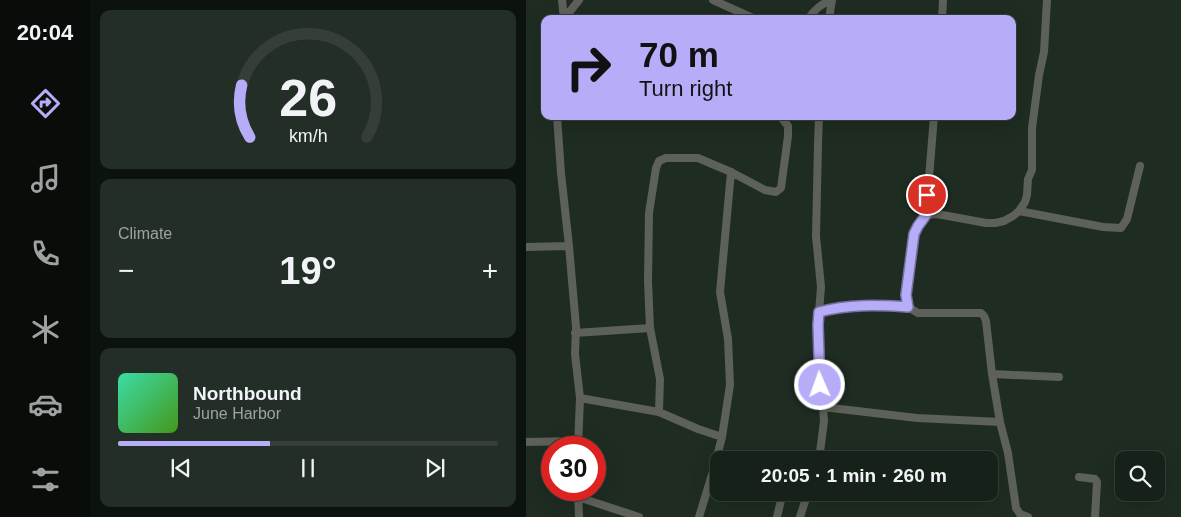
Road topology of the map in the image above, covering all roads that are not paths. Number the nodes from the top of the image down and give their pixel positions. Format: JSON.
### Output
{"nodes":[{"id":1,"x":562,"y":0,"type":"edge"},
{"id":2,"x":580,"y":0,"type":"edge"},
{"id":3,"x":713,"y":0,"type":"edge"},
{"id":4,"x":832,"y":0,"type":"edge"},
{"id":5,"x":943,"y":0,"type":"edge"},
{"id":6,"x":1047,"y":0,"type":"edge"},
{"id":7,"x":564,"y":15,"type":"edge"},
{"id":8,"x":567,"y":15,"type":"edge"},
{"id":9,"x":746,"y":15,"type":"edge"},
{"id":10,"x":811,"y":15,"type":"edge"},
{"id":11,"x":830,"y":15,"type":"edge"},
{"id":12,"x":942,"y":15,"type":"edge"},
{"id":13,"x":557,"y":120,"type":"edge"},
{"id":14,"x":783,"y":120,"type":"edge"},
{"id":15,"x":820,"y":120,"type":"edge"},
{"id":16,"x":934,"y":120,"type":"edge"},
{"id":17,"x":1140,"y":166,"type":"dead end"},
{"id":18,"x":731,"y":172,"type":"junction"},
{"id":19,"x":1019,"y":211,"type":"junction"},
{"id":20,"x":926,"y":215,"type":"junction"},
{"id":21,"x":569,"y":246,"type":"junction"},
{"id":22,"x":526,"y":247,"type":"edge"},
{"id":23,"x":908,"y":307,"type":"junction"},
{"id":24,"x":819,"y":312,"type":"junction"},
{"id":25,"x":650,"y":328,"type":"junction"},
{"id":26,"x":576,"y":333,"type":"junction"},
{"id":27,"x":992,"y":374,"type":"junction"},
{"id":28,"x":1059,"y":377,"type":"dead end"},
{"id":29,"x":580,"y":398,"type":"junction"},
{"id":30,"x":823,"y":407,"type":"junction"},
{"id":31,"x":658,"y":412,"type":"junction"},
{"id":32,"x":1000,"y":422,"type":"junction"},
{"id":33,"x":578,"y":436,"type":"edge"},
{"id":34,"x":722,"y":436,"type":"junction"},
{"id":35,"x":526,"y":442,"type":"edge"},
{"id":36,"x":541,"y":443,"type":"edge"},
{"id":37,"x":820,"y":451,"type":"edge"},
{"id":38,"x":1079,"y":477,"type":"dead end"},
{"id":39,"x":578,"y":501,"type":"edge"},
{"id":40,"x":597,"y":501,"type":"edge"},
{"id":41,"x":781,"y":501,"type":"edge"},
{"id":42,"x":805,"y":501,"type":"edge"},
{"id":43,"x":579,"y":517,"type":"edge"},
{"id":44,"x":640,"y":517,"type":"edge"},
{"id":45,"x":700,"y":517,"type":"edge"},
{"id":46,"x":777,"y":517,"type":"edge"},
{"id":47,"x":800,"y":517,"type":"edge"},
{"id":48,"x":1028,"y":517,"type":"edge"},
{"id":49,"x":1095,"y":517,"type":"edge"}],
"edges":[{"from":1,"to":7,"type":"street"},
{"from":2,"to":8,"type":"street"},
{"from":3,"to":9,"type":"street"},
{"from":4,"to":10,"type":"street"},
{"from":4,"to":11,"type":"street"},
{"from":5,"to":12,"type":"street"},
{"from":6,"to":19,"type":"street"},
{"from":13,"to":21,"type":"street"},
{"from":14,"to":18,"type":"street"},
{"from":15,"to":24,"type":"street"},
{"from":16,"to":20,"type":"street"},
{"from":17,"to":19,"type":"street"},
{"from":18,"to":25,"type":"street"},
{"from":18,"to":34,"type":"street"},
{"from":19,"to":20,"type":"street"},
{"from":20,"to":23,"type":"street"},
{"from":21,"to":22,"type":"street"},
{"from":21,"to":26,"type":"street"},
{"from":23,"to":24,"type":"street"},
{"from":23,"to":27,"type":"street"},
{"from":24,"to":30,"type":"street"},
{"from":25,"to":26,"type":"street"},
{"from":25,"to":31,"type":"street"},
{"from":26,"to":29,"type":"street"},
{"from":27,"to":28,"type":"street"},
{"from":27,"to":32,"type":"street"},
{"from":29,"to":31,"type":"street"},
{"from":29,"to":33,"type":"street"},
{"from":30,"to":32,"type":"street"},
{"from":30,"to":37,"type":"street"},
{"from":31,"to":34,"type":"street"},
{"from":32,"to":48,"type":"street"},
{"from":34,"to":45,"type":"street"},
{"from":35,"to":36,"type":"street"},
{"from":38,"to":49,"type":"street"},
{"from":39,"to":43,"type":"street"},
{"from":40,"to":44,"type":"street"},
{"from":41,"to":46,"type":"street"},
{"from":42,"to":47,"type":"street"}]}
